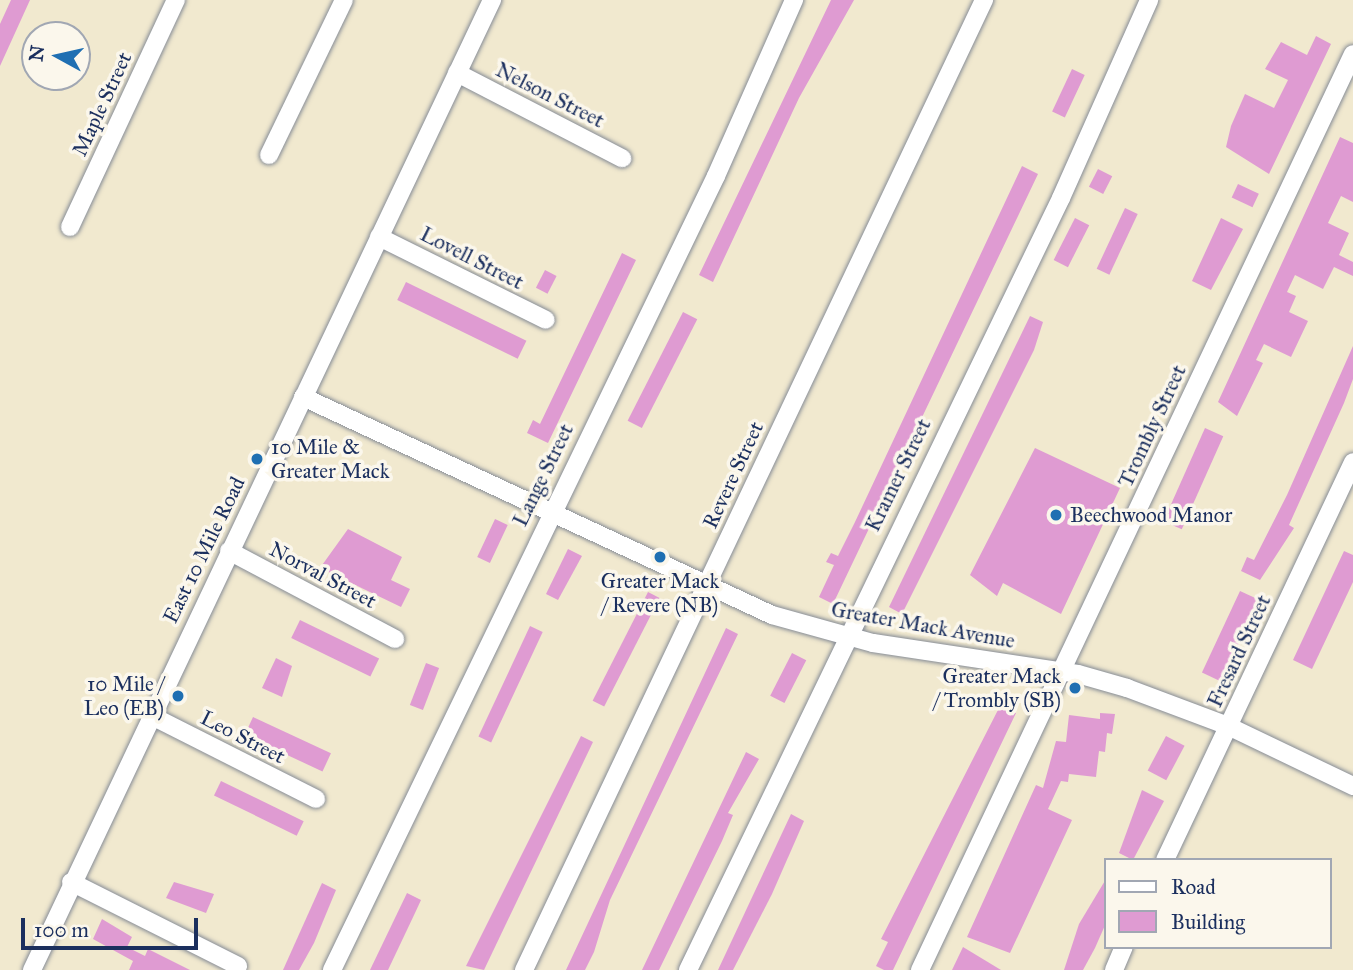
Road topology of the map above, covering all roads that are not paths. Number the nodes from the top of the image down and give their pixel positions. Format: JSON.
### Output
{"nodes":[{"id":1,"x":176,"y":0,"type":"edge"},
{"id":2,"x":344,"y":0,"type":"edge"},
{"id":3,"x":492,"y":0,"type":"edge"},
{"id":4,"x":794,"y":0,"type":"edge"},
{"id":5,"x":984,"y":0,"type":"edge"},
{"id":6,"x":1149,"y":0,"type":"edge"},
{"id":7,"x":1353,"y":54,"type":"edge"},
{"id":8,"x":457,"y":73,"type":"junction"},
{"id":9,"x":269,"y":155,"type":"dead end"},
{"id":10,"x":622,"y":158,"type":"dead end"},
{"id":11,"x":70,"y":227,"type":"dead end"},
{"id":12,"x":379,"y":237,"type":"junction"},
{"id":13,"x":545,"y":320,"type":"dead end"},
{"id":14,"x":303,"y":397,"type":"junction"},
{"id":15,"x":1353,"y":462,"type":"edge"},
{"id":16,"x":549,"y":513,"type":"junction"},
{"id":17,"x":229,"y":551,"type":"junction"},
{"id":18,"x":705,"y":587,"type":"junction"},
{"id":19,"x":846,"y":637,"type":"junction"},
{"id":20,"x":395,"y":639,"type":"dead end"},
{"id":21,"x":1062,"y":672,"type":"junction"},
{"id":22,"x":150,"y":715,"type":"junction"},
{"id":23,"x":1228,"y":726,"type":"junction"},
{"id":24,"x":1353,"y":786,"type":"edge"},
{"id":25,"x":316,"y":799,"type":"dead end"},
{"id":26,"x":1167,"y":858,"type":"edge"},
{"id":27,"x":71,"y":882,"type":"junction"},
{"id":28,"x":1123,"y":949,"type":"edge"},
{"id":29,"x":238,"y":967,"type":"dead end"},
{"id":30,"x":32,"y":970,"type":"edge"},
{"id":31,"x":332,"y":970,"type":"edge"},
{"id":32,"x":524,"y":970,"type":"edge"},
{"id":33,"x":688,"y":970,"type":"edge"},
{"id":34,"x":920,"y":970,"type":"edge"},
{"id":35,"x":1114,"y":970,"type":"edge"}],
"edges":[{"from":1,"to":11,"type":"street","name":"Maple Street"},
{"from":2,"to":9,"type":"street"},
{"from":3,"to":8,"type":"street","name":"East 10 Mile Road"},
{"from":4,"to":16,"type":"street","name":"Lange Street"},
{"from":5,"to":18,"type":"street","name":"Revere Street"},
{"from":6,"to":19,"type":"street","name":"Kramer Street"},
{"from":7,"to":21,"type":"street","name":"Trombly Street"},
{"from":8,"to":10,"type":"street","name":"Nelson Street"},
{"from":8,"to":12,"type":"street","name":"East 10 Mile Road"},
{"from":12,"to":13,"type":"street","name":"Lovell Street"},
{"from":12,"to":14,"type":"street","name":"East 10 Mile Road"},
{"from":14,"to":16,"type":"street","name":"Greater Mack Avenue"},
{"from":14,"to":17,"type":"street","name":"East 10 Mile Road"},
{"from":15,"to":23,"type":"street","name":"Fresard Street"},
{"from":16,"to":18,"type":"street","name":"Greater Mack Avenue"},
{"from":16,"to":31,"type":"street","name":"Lange Street"},
{"from":17,"to":20,"type":"street","name":"Norval Street"},
{"from":17,"to":22,"type":"street","name":"East 10 Mile Road"},
{"from":18,"to":19,"type":"street","name":"Greater Mack Avenue"},
{"from":18,"to":32,"type":"street","name":"Revere Street"},
{"from":19,"to":21,"type":"street","name":"Greater Mack Avenue"},
{"from":19,"to":33,"type":"street","name":"Kramer Street"},
{"from":21,"to":23,"type":"street","name":"Greater Mack Avenue"},
{"from":21,"to":34,"type":"street","name":"Trombly Street"},
{"from":22,"to":25,"type":"street","name":"Leo Street"},
{"from":22,"to":27,"type":"street","name":"East 10 Mile Road"},
{"from":23,"to":24,"type":"street","name":"Greater Mack Avenue"},
{"from":23,"to":26,"type":"street","name":"Fresard Street"},
{"from":27,"to":29,"type":"street"},
{"from":27,"to":30,"type":"street","name":"East 10 Mile Road"},
{"from":28,"to":35,"type":"street"}]}
